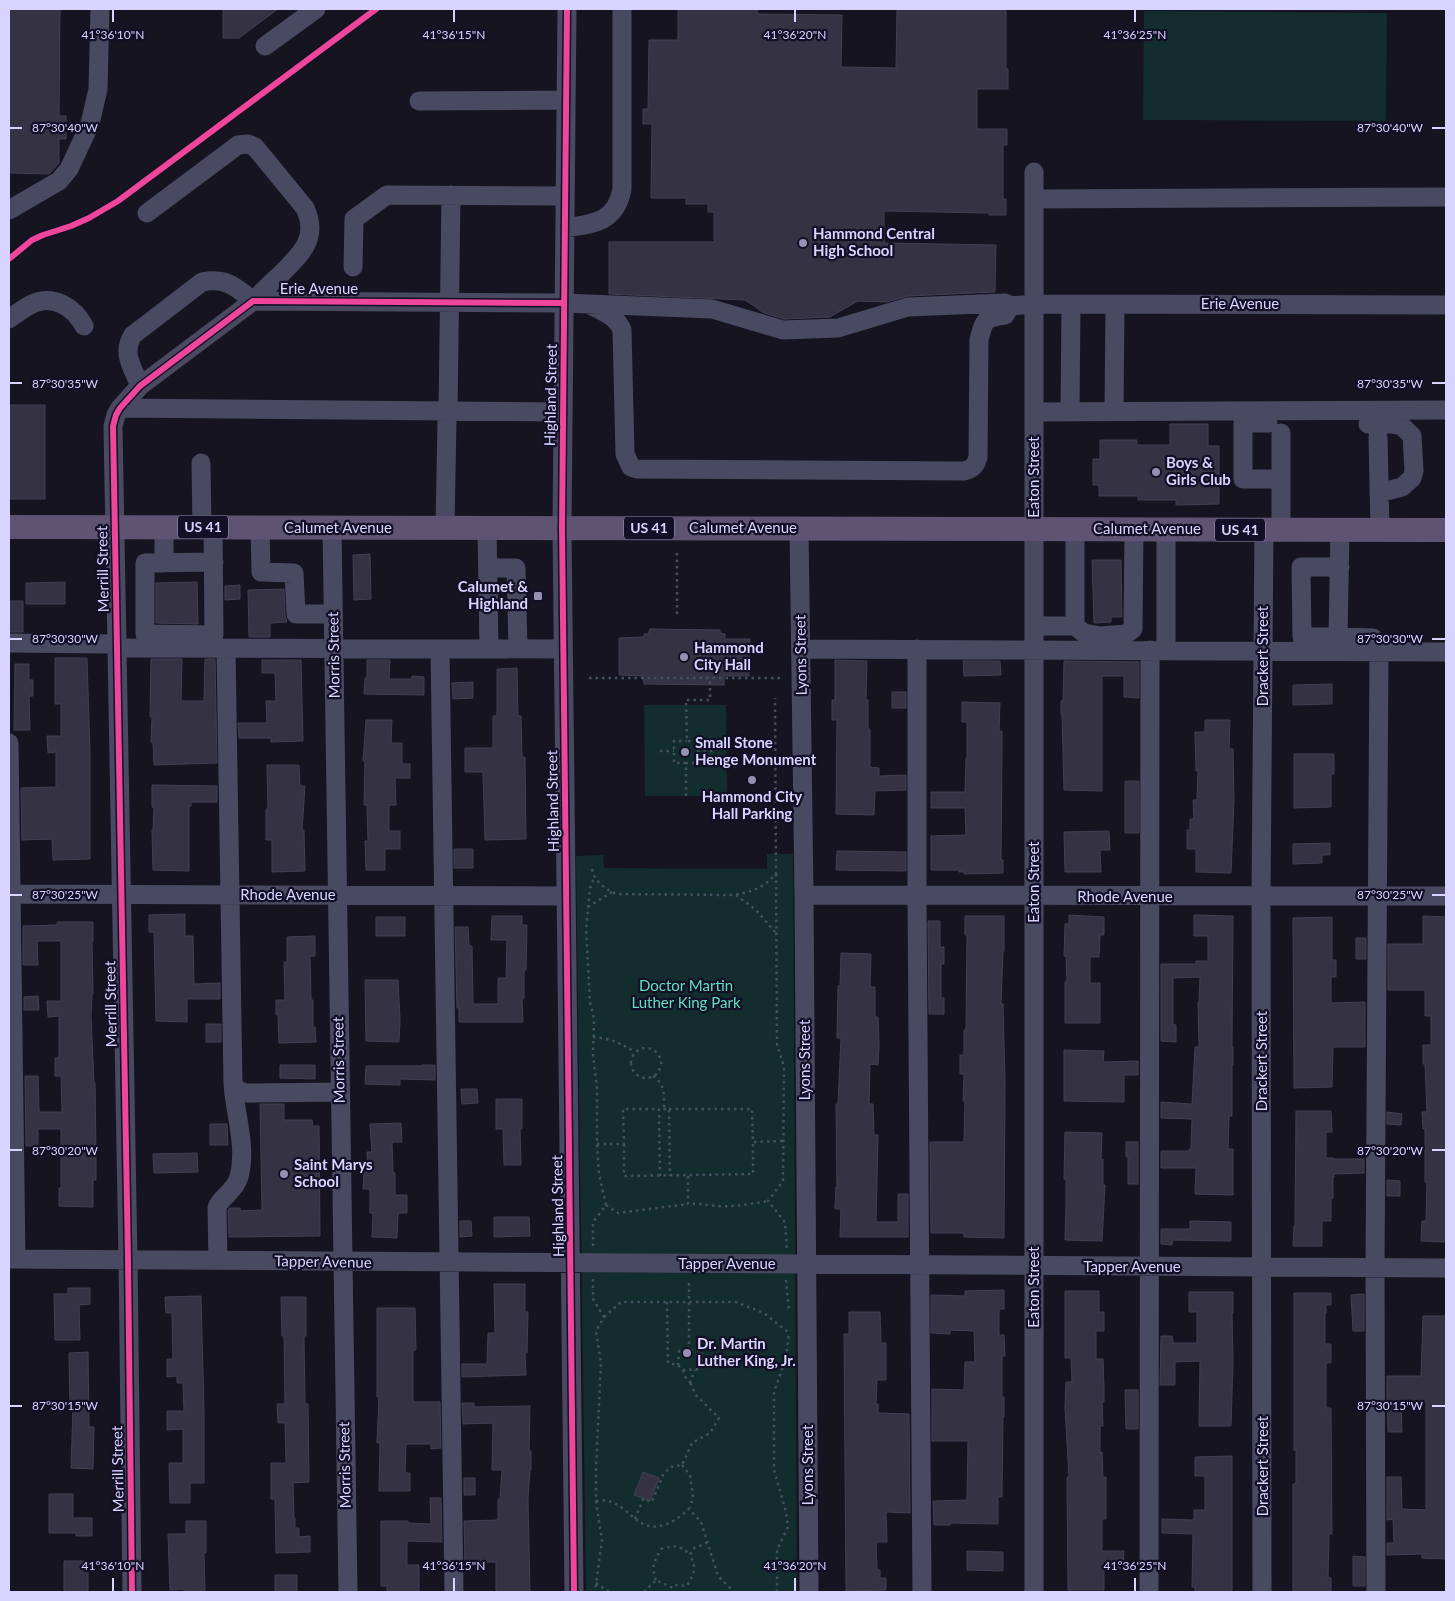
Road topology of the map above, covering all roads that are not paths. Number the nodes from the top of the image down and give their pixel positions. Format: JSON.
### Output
{"nodes":[{"id":1,"x":100,"y":9,"type":"edge"},
{"id":2,"x":316,"y":9,"type":"edge"},
{"id":3,"x":567,"y":9,"type":"edge"},
{"id":4,"x":622,"y":9,"type":"edge"},
{"id":5,"x":265,"y":46,"type":"dead end"},
{"id":6,"x":566,"y":100,"type":"junction"},
{"id":7,"x":419,"y":101,"type":"dead end"},
{"id":8,"x":1034,"y":172,"type":"dead end"},
{"id":9,"x":451,"y":195,"type":"junction"},
{"id":10,"x":565,"y":196,"type":"junction"},
{"id":11,"x":1446,"y":197,"type":"edge"},
{"id":12,"x":1034,"y":199,"type":"junction"},
{"id":13,"x":9,"y":210,"type":"edge"},
{"id":14,"x":147,"y":213,"type":"dead end"},
{"id":15,"x":565,"y":228,"type":"junction"},
{"id":16,"x":353,"y":267,"type":"dead end"},
{"id":17,"x":253,"y":301,"type":"junction"},
{"id":18,"x":450,"y":302,"type":"junction"},
{"id":19,"x":564,"y":303,"type":"junction"},
{"id":20,"x":589,"y":304,"type":"junction"},
{"id":21,"x":1034,"y":304,"type":"junction"},
{"id":22,"x":1072,"y":304,"type":"junction"},
{"id":23,"x":1115,"y":304,"type":"junction"},
{"id":24,"x":1446,"y":305,"type":"edge"},
{"id":25,"x":1011,"y":306,"type":"junction"},
{"id":26,"x":9,"y":319,"type":"edge"},
{"id":27,"x":84,"y":326,"type":"dead end"},
{"id":28,"x":140,"y":386,"type":"junction"},
{"id":29,"x":1446,"y":410,"type":"edge"},
{"id":30,"x":118,"y":411,"type":"junction"},
{"id":31,"x":563,"y":412,"type":"junction"},
{"id":32,"x":1034,"y":412,"type":"junction"},
{"id":33,"x":1070,"y":412,"type":"junction"},
{"id":34,"x":1114,"y":412,"type":"junction"},
{"id":35,"x":448,"y":415,"type":"junction"},
{"id":36,"x":1281,"y":433,"type":"dead end"},
{"id":37,"x":1378,"y":437,"type":"dead end"},
{"id":38,"x":201,"y":463,"type":"dead end"},
{"id":39,"x":1281,"y":479,"type":"junction"},
{"id":40,"x":1379,"y":493,"type":"junction"},
{"id":41,"x":9,"y":527,"type":"edge"},
{"id":42,"x":115,"y":527,"type":"junction"},
{"id":43,"x":164,"y":527,"type":"junction"},
{"id":44,"x":208,"y":527,"type":"junction"},
{"id":45,"x":260,"y":527,"type":"junction"},
{"id":46,"x":332,"y":528,"type":"junction"},
{"id":47,"x":445,"y":528,"type":"junction"},
{"id":48,"x":487,"y":528,"type":"junction"},
{"id":49,"x":562,"y":528,"type":"junction"},
{"id":50,"x":799,"y":528,"type":"junction"},
{"id":51,"x":1034,"y":529,"type":"junction"},
{"id":52,"x":1075,"y":529,"type":"junction"},
{"id":53,"x":1134,"y":529,"type":"junction"},
{"id":54,"x":1166,"y":529,"type":"junction"},
{"id":55,"x":1380,"y":529,"type":"junction"},
{"id":56,"x":1273,"y":530,"type":"junction"},
{"id":57,"x":1340,"y":530,"type":"junction"},
{"id":58,"x":1446,"y":530,"type":"edge"},
{"id":59,"x":214,"y":562,"type":"junction"},
{"id":60,"x":164,"y":563,"type":"junction"},
{"id":61,"x":1340,"y":567,"type":"junction"},
{"id":62,"x":488,"y":568,"type":"junction"},
{"id":63,"x":116,"y":605,"type":"junction"},
{"id":64,"x":145,"y":605,"type":"junction"},
{"id":65,"x":333,"y":614,"type":"junction"},
{"id":66,"x":1034,"y":626,"type":"junction"},
{"id":67,"x":1082,"y":630,"type":"junction"},
{"id":68,"x":1338,"y":637,"type":"junction"},
{"id":69,"x":9,"y":643,"type":"edge"},
{"id":70,"x":1376,"y":644,"type":"junction"},
{"id":71,"x":117,"y":646,"type":"junction"},
{"id":72,"x":226,"y":649,"type":"junction"},
{"id":73,"x":334,"y":649,"type":"junction"},
{"id":74,"x":440,"y":649,"type":"junction"},
{"id":75,"x":489,"y":649,"type":"junction"},
{"id":76,"x":518,"y":649,"type":"junction"},
{"id":77,"x":564,"y":649,"type":"junction"},
{"id":78,"x":801,"y":649,"type":"junction"},
{"id":79,"x":917,"y":649,"type":"junction"},
{"id":80,"x":1034,"y":649,"type":"junction"},
{"id":81,"x":1158,"y":650,"type":"junction"},
{"id":82,"x":1263,"y":650,"type":"junction"},
{"id":83,"x":1446,"y":652,"type":"edge"},
{"id":84,"x":9,"y":743,"type":"edge"},
{"id":85,"x":10,"y":894,"type":"edge"},
{"id":86,"x":121,"y":894,"type":"junction"},
{"id":87,"x":229,"y":895,"type":"junction"},
{"id":88,"x":337,"y":895,"type":"junction"},
{"id":89,"x":444,"y":895,"type":"junction"},
{"id":90,"x":804,"y":895,"type":"junction"},
{"id":91,"x":566,"y":896,"type":"junction"},
{"id":92,"x":917,"y":896,"type":"junction"},
{"id":93,"x":1150,"y":896,"type":"junction"},
{"id":94,"x":1262,"y":896,"type":"junction"},
{"id":95,"x":1377,"y":896,"type":"junction"},
{"id":96,"x":1446,"y":896,"type":"edge"},
{"id":97,"x":1034,"y":897,"type":"junction"},
{"id":98,"x":234,"y":1084,"type":"junction"},
{"id":99,"x":340,"y":1092,"type":"junction"},
{"id":100,"x":13,"y":1259,"type":"edge"},
{"id":101,"x":128,"y":1259,"type":"junction"},
{"id":102,"x":218,"y":1260,"type":"junction"},
{"id":103,"x":342,"y":1262,"type":"junction"},
{"id":104,"x":449,"y":1262,"type":"junction"},
{"id":105,"x":572,"y":1263,"type":"junction"},
{"id":106,"x":807,"y":1264,"type":"junction"},
{"id":107,"x":921,"y":1265,"type":"junction"},
{"id":108,"x":1034,"y":1266,"type":"junction"},
{"id":109,"x":1149,"y":1267,"type":"junction"},
{"id":110,"x":1263,"y":1267,"type":"junction"},
{"id":111,"x":1376,"y":1268,"type":"junction"},
{"id":112,"x":1446,"y":1268,"type":"edge"},
{"id":113,"x":132,"y":1592,"type":"edge"},
{"id":114,"x":348,"y":1592,"type":"edge"},
{"id":115,"x":454,"y":1592,"type":"edge"},
{"id":116,"x":574,"y":1592,"type":"edge"},
{"id":117,"x":809,"y":1592,"type":"edge"},
{"id":118,"x":922,"y":1592,"type":"edge"},
{"id":119,"x":1034,"y":1592,"type":"edge"},
{"id":120,"x":1149,"y":1592,"type":"edge"},
{"id":121,"x":1262,"y":1592,"type":"edge"},
{"id":122,"x":1376,"y":1592,"type":"edge"}],
"edges":[{"from":1,"to":13,"type":"street"},
{"from":2,"to":5,"type":"street"},
{"from":3,"to":6,"type":"street","name":"Highland Street"},
{"from":4,"to":15,"type":"street"},
{"from":6,"to":7,"type":"street"},
{"from":6,"to":10,"type":"street","name":"Highland Street"},
{"from":8,"to":12,"type":"street","name":"Eaton Street"},
{"from":9,"to":10,"type":"street"},
{"from":9,"to":16,"type":"street"},
{"from":9,"to":18,"type":"street"},
{"from":10,"to":15,"type":"street","name":"Highland Street"},
{"from":11,"to":12,"type":"street"},
{"from":12,"to":21,"type":"street","name":"Eaton Street"},
{"from":14,"to":17,"type":"street"},
{"from":15,"to":19,"type":"street","name":"Highland Street"},
{"from":17,"to":18,"type":"street","name":"Erie Avenue"},
{"from":17,"to":28,"type":"street"},
{"from":17,"to":28,"type":"street"},
{"from":18,"to":19,"type":"street","name":"Erie Avenue"},
{"from":18,"to":35,"type":"street"},
{"from":19,"to":20,"type":"street","name":"Erie Avenue"},
{"from":19,"to":31,"type":"street","name":"Highland Street"},
{"from":20,"to":25,"type":"street","name":"Erie Avenue"},
{"from":20,"to":25,"type":"street"},
{"from":21,"to":22,"type":"street","name":"Erie Avenue"},
{"from":21,"to":25,"type":"street","name":"Erie Avenue"},
{"from":21,"to":32,"type":"street","name":"Eaton Street"},
{"from":22,"to":23,"type":"street","name":"Erie Avenue"},
{"from":22,"to":33,"type":"street"},
{"from":23,"to":24,"type":"street","name":"Erie Avenue"},
{"from":23,"to":34,"type":"street"},
{"from":26,"to":27,"type":"street"},
{"from":28,"to":30,"type":"street"},
{"from":29,"to":34,"type":"street"},
{"from":30,"to":35,"type":"street"},
{"from":30,"to":42,"type":"street","name":"Merrill Street"},
{"from":31,"to":35,"type":"street"},
{"from":31,"to":49,"type":"street","name":"Highland Street"},
{"from":32,"to":33,"type":"street"},
{"from":32,"to":51,"type":"street","name":"Eaton Street"},
{"from":33,"to":34,"type":"street"},
{"from":35,"to":47,"type":"street"},
{"from":36,"to":39,"type":"street","name":"Drackert Street"},
{"from":37,"to":40,"type":"street"},
{"from":38,"to":44,"type":"street"},
{"from":39,"to":40,"type":"street"},
{"from":39,"to":56,"type":"street","name":"Drackert Street"},
{"from":40,"to":55,"type":"street"},
{"from":41,"to":42,"type":"main road","name":"Calumet Avenue","number":"US 41"},
{"from":42,"to":43,"type":"main road","name":"Calumet Avenue","number":"US 41"},
{"from":42,"to":63,"type":"street","name":"Merrill Street"},
{"from":43,"to":44,"type":"main road","name":"Calumet Avenue","number":"US 41"},
{"from":43,"to":60,"type":"street"},
{"from":44,"to":45,"type":"main road","name":"Calumet Avenue","number":"US 41"},
{"from":44,"to":59,"type":"street"},
{"from":45,"to":46,"type":"main road","name":"Calumet Avenue","number":"US 41"},
{"from":45,"to":65,"type":"street"},
{"from":46,"to":47,"type":"main road","name":"Calumet Avenue","number":"US 41"},
{"from":46,"to":65,"type":"street","name":"Morris Street"},
{"from":47,"to":48,"type":"main road","name":"Calumet Avenue","number":"US 41"},
{"from":48,"to":49,"type":"main road","name":"Calumet Avenue","number":"US 41"},
{"from":48,"to":62,"type":"street"},
{"from":49,"to":50,"type":"main road","name":"Calumet Avenue","number":"US 41"},
{"from":49,"to":77,"type":"street","name":"Highland Street"},
{"from":50,"to":51,"type":"main road","name":"Calumet Avenue","number":"US 41"},
{"from":50,"to":78,"type":"street","name":"Lyons Street"},
{"from":51,"to":52,"type":"main road","name":"Calumet Avenue","number":"US 41"},
{"from":51,"to":66,"type":"street","name":"Eaton Street"},
{"from":52,"to":53,"type":"main road","name":"Calumet Avenue","number":"US 41"},
{"from":52,"to":67,"type":"street"},
{"from":53,"to":54,"type":"main road","name":"Calumet Avenue","number":"US 41"},
{"from":53,"to":67,"type":"street"},
{"from":54,"to":56,"type":"main road","name":"Calumet Avenue","number":"US 41"},
{"from":54,"to":81,"type":"street"},
{"from":55,"to":57,"type":"main road","name":"Calumet Avenue","number":"US 41"},
{"from":55,"to":58,"type":"main road","name":"Calumet Avenue","number":"US 41"},
{"from":56,"to":57,"type":"main road","name":"Calumet Avenue","number":"US 41"},
{"from":56,"to":82,"type":"street","name":"Drackert Street"},
{"from":57,"to":61,"type":"street"},
{"from":59,"to":60,"type":"street"},
{"from":59,"to":64,"type":"street"},
{"from":60,"to":64,"type":"street"},
{"from":61,"to":68,"type":"street"},
{"from":61,"to":68,"type":"street"},
{"from":62,"to":75,"type":"street"},
{"from":62,"to":76,"type":"street"},
{"from":63,"to":64,"type":"street"},
{"from":63,"to":71,"type":"street","name":"Merrill Street"},
{"from":65,"to":73,"type":"street","name":"Morris Street"},
{"from":66,"to":67,"type":"street"},
{"from":66,"to":80,"type":"street","name":"Eaton Street"},
{"from":68,"to":70,"type":"street"},
{"from":69,"to":71,"type":"street"},
{"from":70,"to":82,"type":"street"},
{"from":70,"to":83,"type":"street"},
{"from":70,"to":95,"type":"street"},
{"from":71,"to":72,"type":"street"},
{"from":71,"to":86,"type":"street","name":"Merrill Street"},
{"from":72,"to":73,"type":"street"},
{"from":72,"to":87,"type":"street"},
{"from":73,"to":74,"type":"street"},
{"from":73,"to":88,"type":"street","name":"Morris Street"},
{"from":74,"to":75,"type":"street"},
{"from":74,"to":89,"type":"street"},
{"from":75,"to":76,"type":"street"},
{"from":76,"to":77,"type":"street"},
{"from":77,"to":91,"type":"street","name":"Highland Street"},
{"from":78,"to":79,"type":"street"},
{"from":78,"to":90,"type":"street","name":"Lyons Street"},
{"from":79,"to":80,"type":"street"},
{"from":79,"to":92,"type":"street"},
{"from":80,"to":81,"type":"street"},
{"from":80,"to":97,"type":"street","name":"Eaton Street"},
{"from":81,"to":82,"type":"street"},
{"from":81,"to":93,"type":"street"},
{"from":82,"to":94,"type":"street","name":"Drackert Street"},
{"from":84,"to":85,"type":"street"},
{"from":85,"to":86,"type":"street","name":"Rhode Avenue"},
{"from":85,"to":100,"type":"street"},
{"from":86,"to":87,"type":"street","name":"Rhode Avenue"},
{"from":86,"to":101,"type":"street","name":"Merrill Street"},
{"from":87,"to":88,"type":"street","name":"Rhode Avenue"},
{"from":87,"to":98,"type":"street"},
{"from":88,"to":89,"type":"street","name":"Rhode Avenue"},
{"from":88,"to":99,"type":"street","name":"Morris Street"},
{"from":89,"to":91,"type":"street","name":"Rhode Avenue"},
{"from":89,"to":104,"type":"street"},
{"from":90,"to":92,"type":"street","name":"Rhode Avenue"},
{"from":90,"to":106,"type":"street","name":"Lyons Street"},
{"from":91,"to":105,"type":"street","name":"Highland Street"},
{"from":92,"to":97,"type":"street","name":"Rhode Avenue"},
{"from":92,"to":107,"type":"street"},
{"from":93,"to":94,"type":"street","name":"Rhode Avenue"},
{"from":93,"to":97,"type":"street","name":"Rhode Avenue"},
{"from":93,"to":109,"type":"street"},
{"from":94,"to":95,"type":"street","name":"Rhode Avenue"},
{"from":94,"to":110,"type":"street","name":"Drackert Street"},
{"from":95,"to":96,"type":"street","name":"Rhode Avenue"},
{"from":95,"to":111,"type":"street"},
{"from":97,"to":108,"type":"street","name":"Eaton Street"},
{"from":98,"to":99,"type":"street"},
{"from":98,"to":102,"type":"street"},
{"from":99,"to":103,"type":"street","name":"Morris Street"},
{"from":100,"to":101,"type":"street","name":"Tapper Avenue"},
{"from":101,"to":102,"type":"street","name":"Tapper Avenue"},
{"from":101,"to":113,"type":"street","name":"Merrill Street"},
{"from":102,"to":103,"type":"street","name":"Tapper Avenue"},
{"from":103,"to":104,"type":"street","name":"Tapper Avenue"},
{"from":103,"to":114,"type":"street","name":"Morris Street"},
{"from":104,"to":105,"type":"street","name":"Tapper Avenue"},
{"from":104,"to":115,"type":"street"},
{"from":105,"to":106,"type":"street","name":"Tapper Avenue"},
{"from":105,"to":116,"type":"street","name":"Highland Street"},
{"from":106,"to":107,"type":"street","name":"Tapper Avenue"},
{"from":106,"to":117,"type":"street","name":"Lyons Street"},
{"from":107,"to":108,"type":"street","name":"Tapper Avenue"},
{"from":107,"to":118,"type":"street"},
{"from":108,"to":109,"type":"street","name":"Tapper Avenue"},
{"from":108,"to":119,"type":"street","name":"Eaton Street"},
{"from":109,"to":110,"type":"street","name":"Tapper Avenue"},
{"from":109,"to":120,"type":"street"},
{"from":110,"to":111,"type":"street","name":"Tapper Avenue"},
{"from":110,"to":121,"type":"street","name":"Drackert Street"},
{"from":111,"to":112,"type":"street","name":"Tapper Avenue"},
{"from":111,"to":122,"type":"street"}]}
